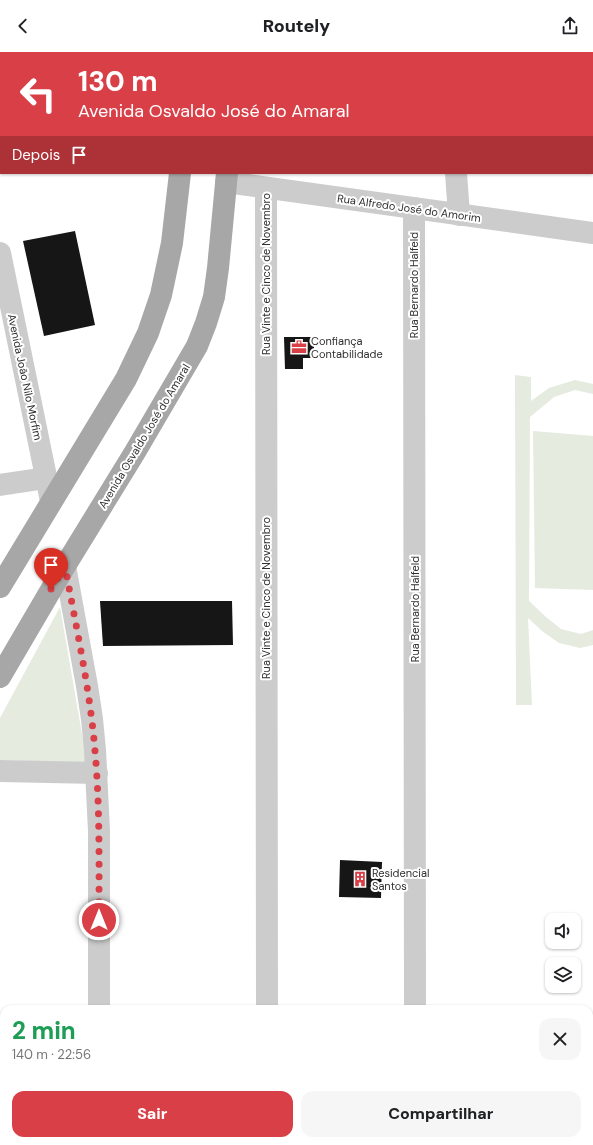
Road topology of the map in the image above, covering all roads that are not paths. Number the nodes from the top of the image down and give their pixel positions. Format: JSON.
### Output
{"nodes":[{"id":1,"x":180,"y":174,"type":"edge"},
{"id":2,"x":456,"y":174,"type":"edge"},
{"id":3,"x":226,"y":177,"type":"edge"},
{"id":4,"x":266,"y":188,"type":"junction"},
{"id":5,"x":414,"y":208,"type":"junction"},
{"id":6,"x":459,"y":215,"type":"junction"},
{"id":7,"x":593,"y":233,"type":"edge"},
{"id":8,"x":0,"y":253,"type":"edge"},
{"id":9,"x":5,"y":307,"type":"edge"},
{"id":10,"x":46,"y":478,"type":"junction"},
{"id":11,"x":0,"y":485,"type":"edge"},
{"id":12,"x":51,"y":501,"type":"junction"},
{"id":13,"x":65,"y":566,"type":"junction"},
{"id":14,"x":0,"y":587,"type":"edge"},
{"id":15,"x":0,"y":677,"type":"edge"},
{"id":16,"x":0,"y":771,"type":"edge"},
{"id":17,"x":97,"y":773,"type":"junction"},
{"id":18,"x":99,"y":1005,"type":"edge"},
{"id":19,"x":267,"y":1005,"type":"edge"},
{"id":20,"x":415,"y":1005,"type":"edge"}],
"edges":[{"from":1,"to":12,"type":"main road"},
{"from":2,"to":6,"type":"street"},
{"from":3,"to":4,"type":"street","name":"Rua Alfredo José do Amorim"},
{"from":3,"to":13,"type":"main road","name":"Avenida Osvaldo José do Amaral"},
{"from":4,"to":5,"type":"street","name":"Rua Alfredo José do Amorim"},
{"from":4,"to":19,"type":"street","name":"Rua Vinte e Cinco de Novembro"},
{"from":5,"to":6,"type":"street","name":"Rua Alfredo José do Amorim"},
{"from":5,"to":20,"type":"street","name":"Rua Bernardo Halfeld"},
{"from":6,"to":7,"type":"street","name":"Rua Alfredo José do Amorim"},
{"from":8,"to":9,"type":"street","name":"Avenida João Nilo Morfim"},
{"from":9,"to":10,"type":"street","name":"Avenida João Nilo Morfim"},
{"from":10,"to":11,"type":"street"},
{"from":10,"to":12,"type":"street","name":"Avenida João Nilo Morfim"},
{"from":12,"to":14,"type":"main road"},
{"from":13,"to":15,"type":"main road","name":"Avenida Osvaldo José do Amaral"},
{"from":13,"to":17,"type":"street"},
{"from":16,"to":17,"type":"street"},
{"from":17,"to":18,"type":"street"}]}
